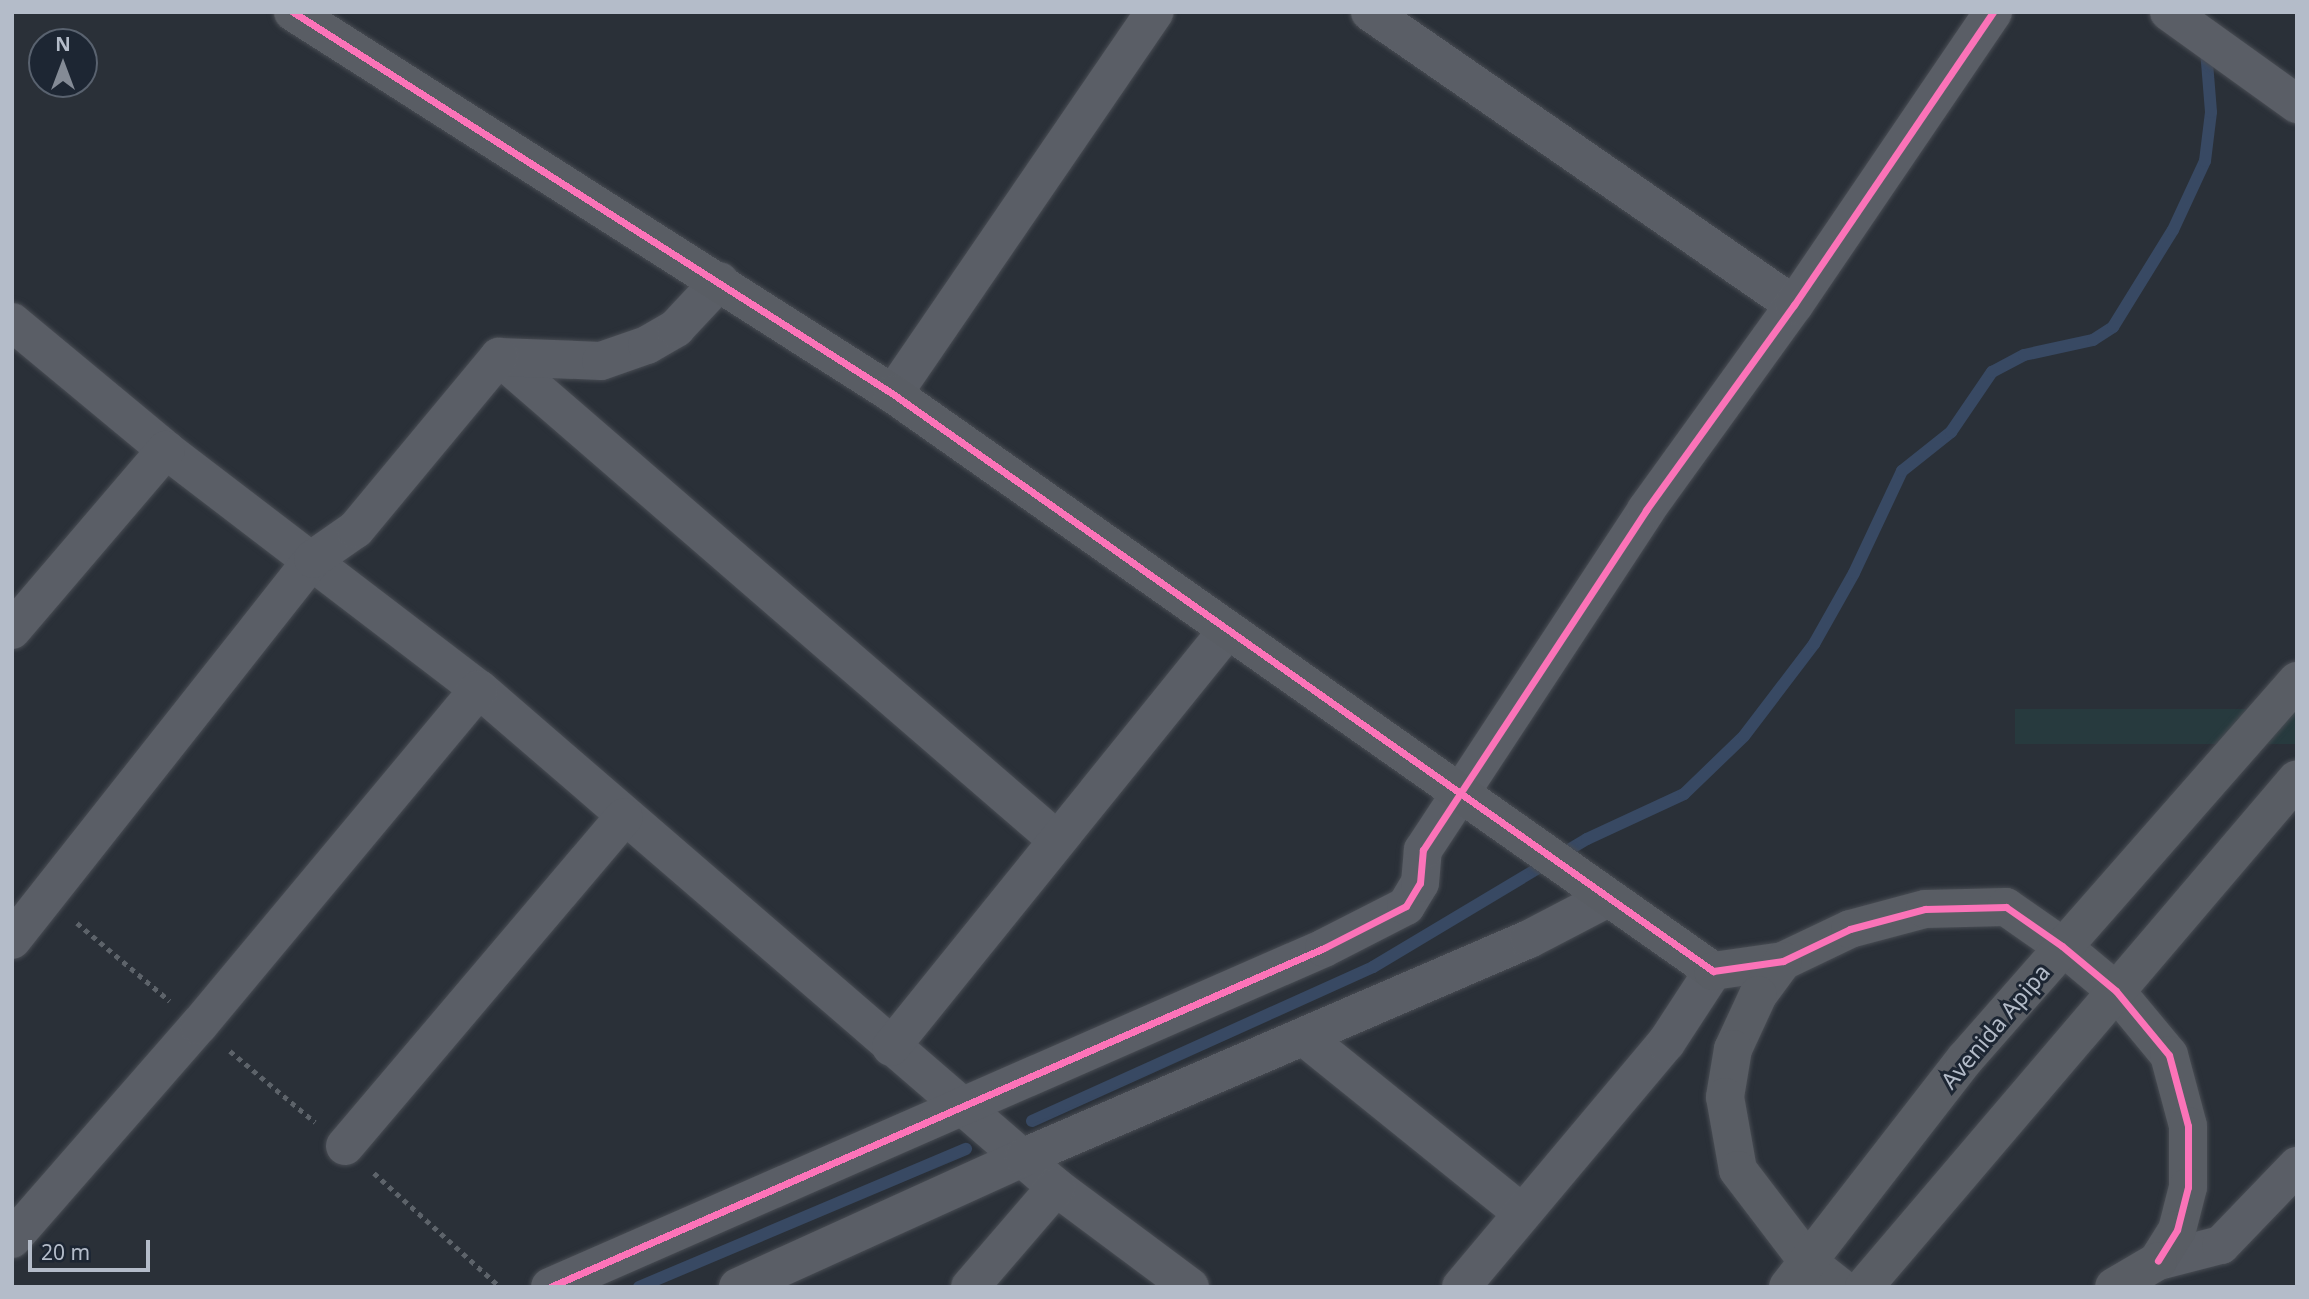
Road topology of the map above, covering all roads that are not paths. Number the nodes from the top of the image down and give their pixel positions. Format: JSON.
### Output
{"nodes":[{"id":1,"x":293,"y":12,"type":"edge"},
{"id":2,"x":1155,"y":12,"type":"edge"},
{"id":3,"x":1370,"y":12,"type":"edge"},
{"id":4,"x":1993,"y":12,"type":"edge"},
{"id":5,"x":2169,"y":12,"type":"edge"},
{"id":6,"x":2297,"y":104,"type":"edge"},
{"id":7,"x":720,"y":281,"type":"junction"},
{"id":8,"x":1794,"y":304,"type":"junction"},
{"id":9,"x":13,"y":324,"type":"edge"},
{"id":10,"x":499,"y":357,"type":"junction"},
{"id":11,"x":893,"y":394,"type":"junction"},
{"id":12,"x":166,"y":450,"type":"junction"},
{"id":13,"x":313,"y":559,"type":"junction"},
{"id":14,"x":12,"y":630,"type":"edge"},
{"id":15,"x":1226,"y":632,"type":"junction"},
{"id":16,"x":2297,"y":681,"type":"edge"},
{"id":17,"x":479,"y":690,"type":"junction"},
{"id":18,"x":2297,"y":779,"type":"edge"},
{"id":19,"x":1462,"y":796,"type":"junction"},
{"id":20,"x":624,"y":817,"type":"junction"},
{"id":21,"x":1057,"y":840,"type":"junction"},
{"id":22,"x":1606,"y":899,"type":"junction"},
{"id":23,"x":12,"y":940,"type":"edge"},
{"id":24,"x":2062,"y":946,"type":"junction"},
{"id":25,"x":1783,"y":961,"type":"junction"},
{"id":26,"x":1713,"y":971,"type":"junction"},
{"id":27,"x":2116,"y":991,"type":"junction"},
{"id":28,"x":1304,"y":1038,"type":"junction"},
{"id":29,"x":891,"y":1047,"type":"junction"},
{"id":30,"x":963,"y":1104,"type":"junction"},
{"id":31,"x":345,"y":1146,"type":"road end"},
{"id":32,"x":1024,"y":1157,"type":"junction"},
{"id":33,"x":2297,"y":1167,"type":"edge"},
{"id":34,"x":1056,"y":1187,"type":"junction"},
{"id":35,"x":1522,"y":1213,"type":"junction"},
{"id":36,"x":12,"y":1239,"type":"edge"},
{"id":37,"x":2158,"y":1261,"type":"junction"},
{"id":38,"x":1798,"y":1275,"type":"edge"},
{"id":39,"x":550,"y":1287,"type":"edge"},
{"id":40,"x":738,"y":1287,"type":"edge"},
{"id":41,"x":970,"y":1287,"type":"edge"},
{"id":42,"x":1190,"y":1287,"type":"edge"},
{"id":43,"x":1461,"y":1287,"type":"edge"},
{"id":44,"x":1840,"y":1287,"type":"edge"},
{"id":45,"x":1864,"y":1287,"type":"edge"},
{"id":46,"x":2114,"y":1287,"type":"edge"}],
"edges":[{"from":1,"to":7,"type":"street"},
{"from":2,"to":11,"type":"street"},
{"from":3,"to":8,"type":"street"},
{"from":4,"to":8,"type":"street"},
{"from":5,"to":6,"type":"street"},
{"from":7,"to":10,"type":"street"},
{"from":7,"to":11,"type":"street"},
{"from":8,"to":19,"type":"street"},
{"from":9,"to":12,"type":"street"},
{"from":10,"to":13,"type":"street"},
{"from":10,"to":21,"type":"street"},
{"from":11,"to":15,"type":"street"},
{"from":12,"to":13,"type":"street"},
{"from":12,"to":14,"type":"street"},
{"from":13,"to":17,"type":"street"},
{"from":13,"to":23,"type":"street"},
{"from":15,"to":19,"type":"street"},
{"from":15,"to":21,"type":"street"},
{"from":16,"to":24,"type":"street","name":"Avenida Apipa"},
{"from":17,"to":20,"type":"street"},
{"from":17,"to":36,"type":"street"},
{"from":18,"to":27,"type":"street"},
{"from":19,"to":22,"type":"street"},
{"from":19,"to":30,"type":"street"},
{"from":20,"to":29,"type":"street"},
{"from":20,"to":31,"type":"street"},
{"from":21,"to":29,"type":"street"},
{"from":22,"to":26,"type":"street"},
{"from":22,"to":28,"type":"street"},
{"from":24,"to":25,"type":"street"},
{"from":24,"to":27,"type":"street"},
{"from":24,"to":38,"type":"street","name":"Avenida Apipa"},
{"from":25,"to":26,"type":"street"},
{"from":25,"to":38,"type":"street"},
{"from":26,"to":35,"type":"street"},
{"from":27,"to":37,"type":"street"},
{"from":27,"to":45,"type":"street"},
{"from":28,"to":32,"type":"street"},
{"from":28,"to":35,"type":"street"},
{"from":29,"to":30,"type":"street"},
{"from":30,"to":32,"type":"street"},
{"from":30,"to":39,"type":"street"},
{"from":32,"to":34,"type":"street"},
{"from":32,"to":40,"type":"street"},
{"from":33,"to":37,"type":"street"},
{"from":34,"to":41,"type":"street"},
{"from":34,"to":42,"type":"street"},
{"from":35,"to":43,"type":"street"},
{"from":37,"to":46,"type":"street"},
{"from":38,"to":44,"type":"street"}]}
